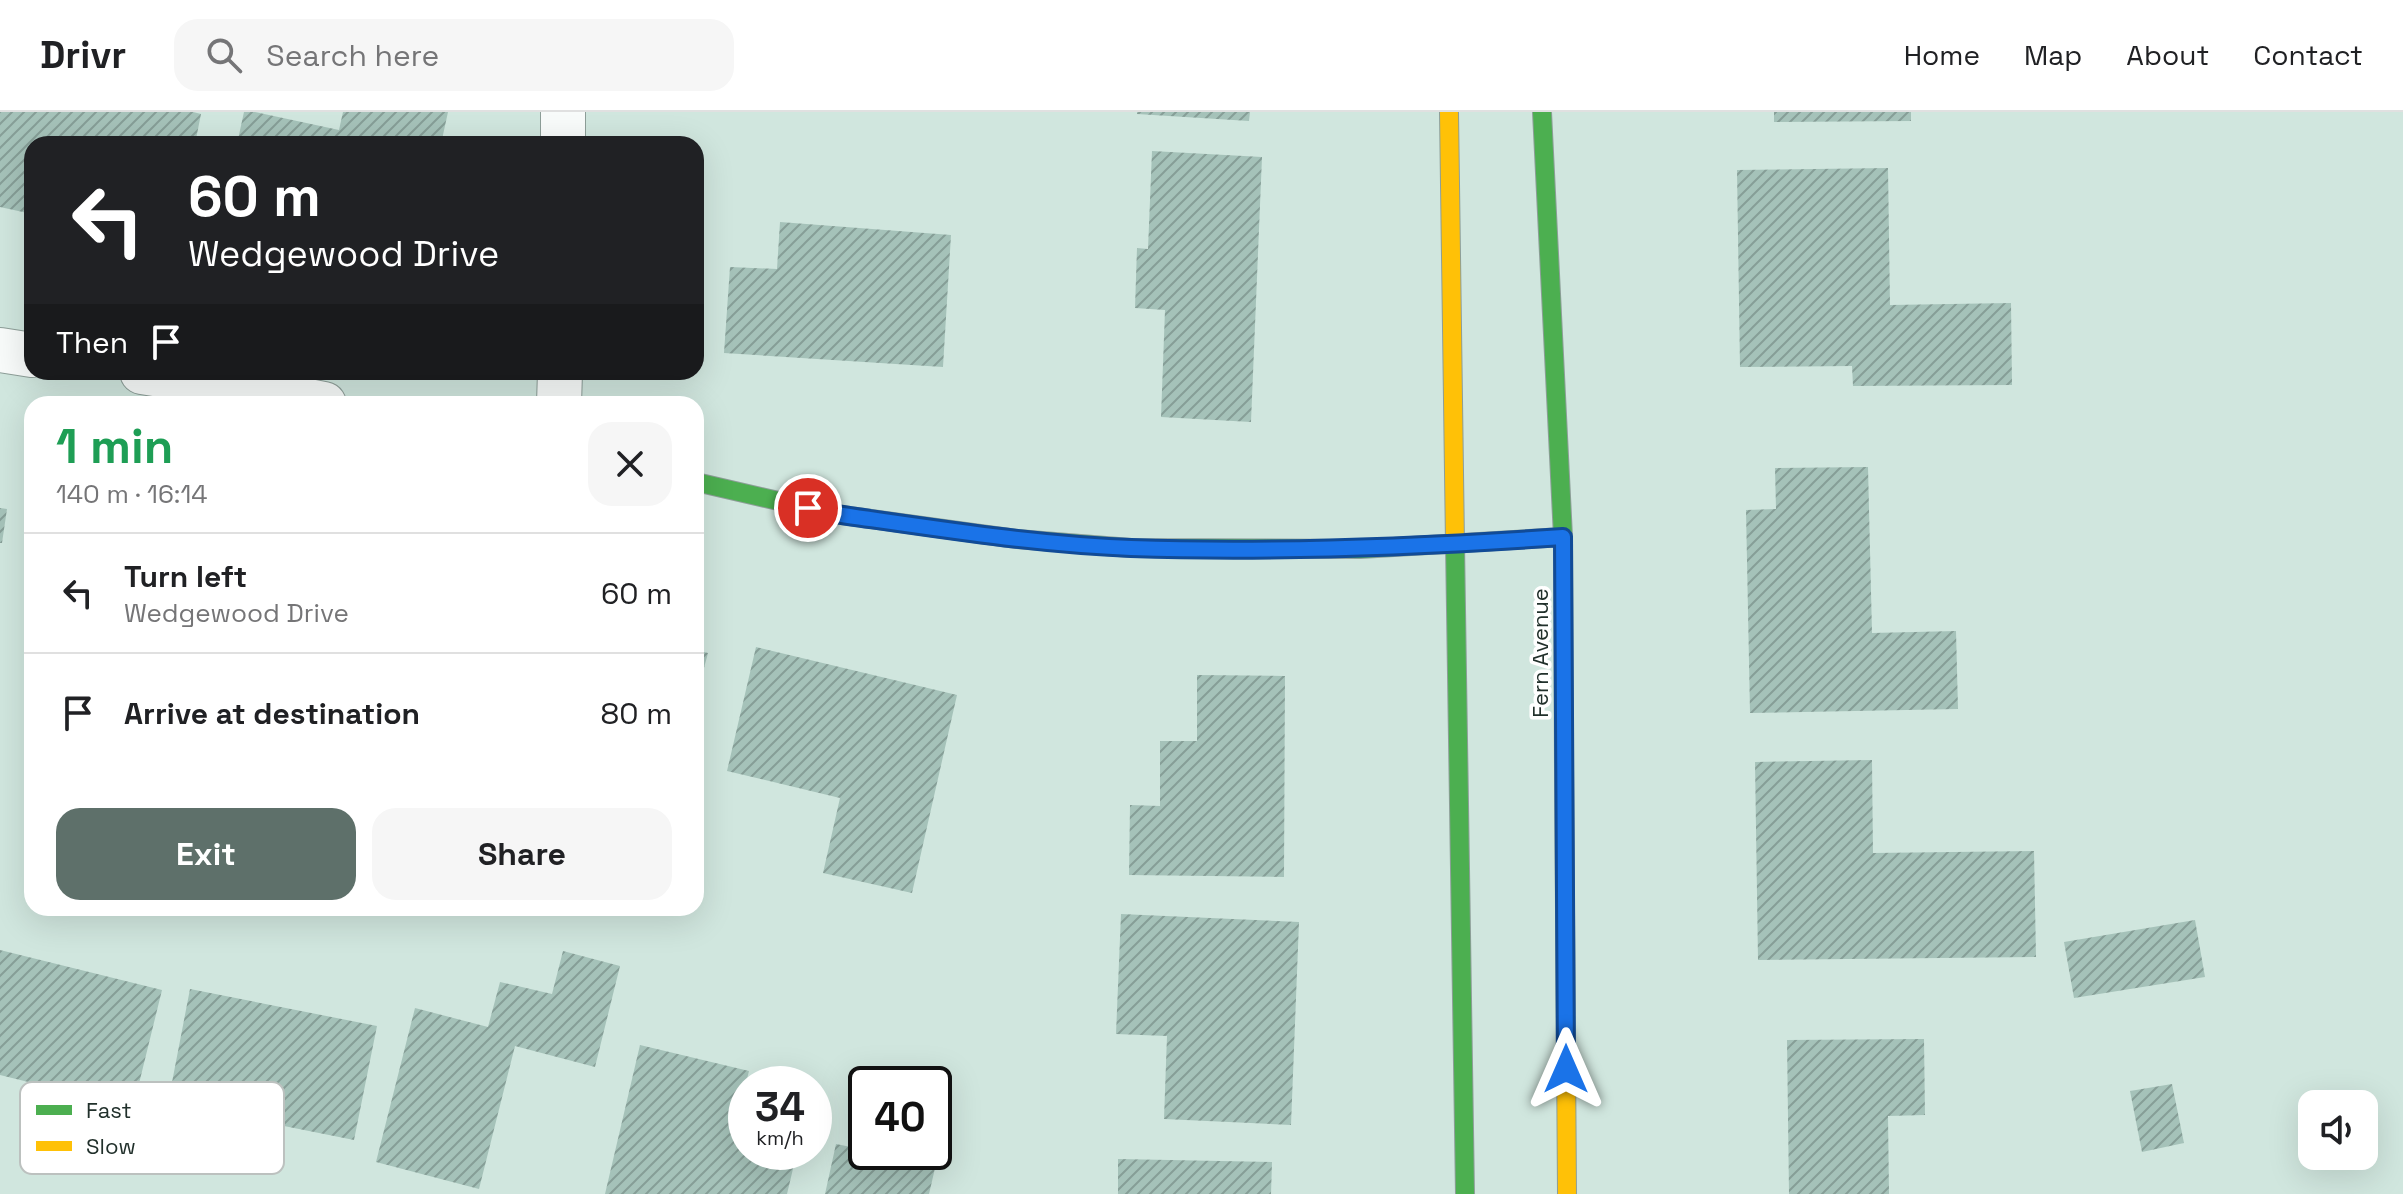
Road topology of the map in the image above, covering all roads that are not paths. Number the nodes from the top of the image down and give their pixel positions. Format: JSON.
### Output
{"nodes":[{"id":1,"x":563,"y":112,"type":"edge"},
{"id":2,"x":1449,"y":112,"type":"edge"},
{"id":3,"x":1542,"y":112,"type":"edge"},
{"id":4,"x":563,"y":136,"type":"edge"},
{"id":5,"x":0,"y":350,"type":"edge"},
{"id":6,"x":24,"y":354,"type":"edge"},
{"id":7,"x":192,"y":380,"type":"edge"},
{"id":8,"x":283,"y":396,"type":"edge"},
{"id":9,"x":704,"y":484,"type":"edge"},
{"id":10,"x":1563,"y":537,"type":"junction"},
{"id":11,"x":1454,"y":544,"type":"junction"},
{"id":12,"x":1465,"y":1194,"type":"edge"},
{"id":13,"x":1567,"y":1194,"type":"edge"}],
"edges":[{"from":1,"to":4,"type":"street"},
{"from":2,"to":11,"type":"street"},
{"from":3,"to":10,"type":"street","name":"Fern Avenue"},
{"from":5,"to":6,"type":"street"},
{"from":7,"to":8,"type":"street"},
{"from":9,"to":11,"type":"street"},
{"from":10,"to":11,"type":"street"},
{"from":10,"to":13,"type":"street","name":"Fern Avenue"},
{"from":11,"to":12,"type":"street"}]}
